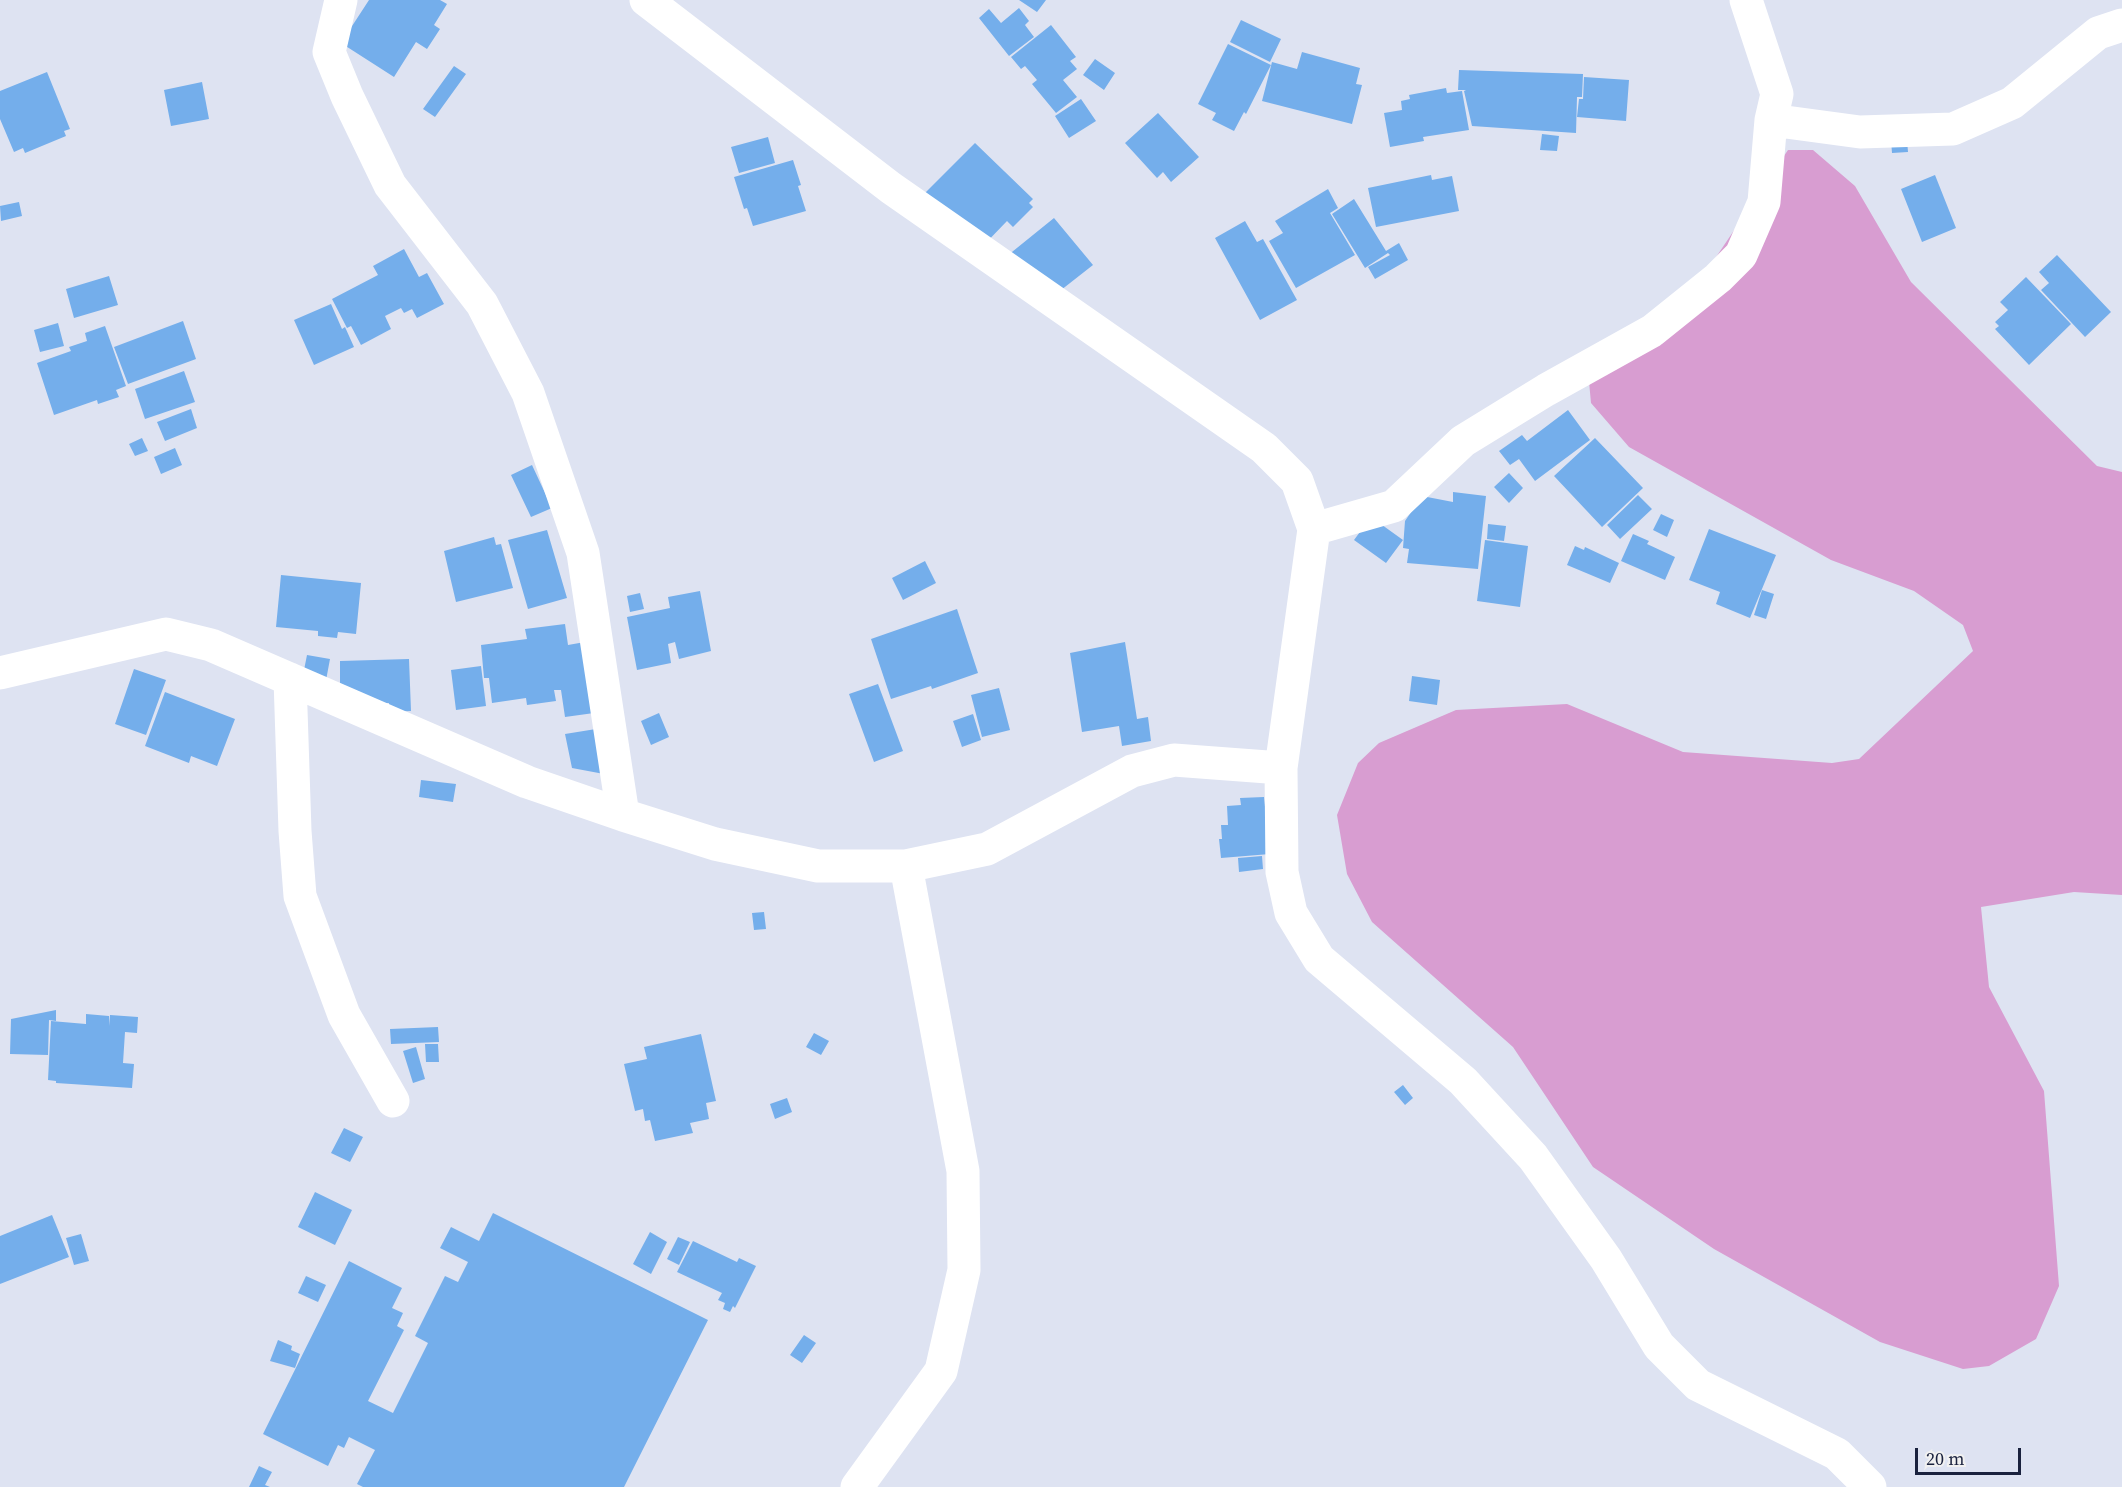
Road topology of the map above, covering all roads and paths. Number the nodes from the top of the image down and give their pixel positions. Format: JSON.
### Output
{"nodes":[{"id":1,"x":341,"y":0,"type":"edge"},
{"id":2,"x":646,"y":0,"type":"edge"},
{"id":3,"x":1746,"y":0,"type":"edge"},
{"id":4,"x":2122,"y":25,"type":"edge"},
{"id":5,"x":1771,"y":120,"type":"junction"},
{"id":6,"x":1314,"y":529,"type":"junction"},
{"id":7,"x":0,"y":673,"type":"edge"},
{"id":8,"x":290,"y":679,"type":"junction"},
{"id":9,"x":1281,"y":768,"type":"junction"},
{"id":10,"x":623,"y":815,"type":"junction"},
{"id":11,"x":906,"y":866,"type":"junction"},
{"id":12,"x":393,"y":1101,"type":"dead end"},
{"id":13,"x":857,"y":1487,"type":"edge"},
{"id":14,"x":1870,"y":1487,"type":"edge"}],
"edges":[{"from":1,"to":10,"type":"street"},
{"from":2,"to":6,"type":"street"},
{"from":3,"to":5,"type":"street"},
{"from":4,"to":5,"type":"street"},
{"from":5,"to":6,"type":"street"},
{"from":6,"to":9,"type":"street"},
{"from":7,"to":8,"type":"street"},
{"from":8,"to":10,"type":"street"},
{"from":8,"to":12,"type":"street"},
{"from":9,"to":11,"type":"street"},
{"from":9,"to":14,"type":"street"},
{"from":10,"to":11,"type":"street"},
{"from":11,"to":13,"type":"street"}]}
